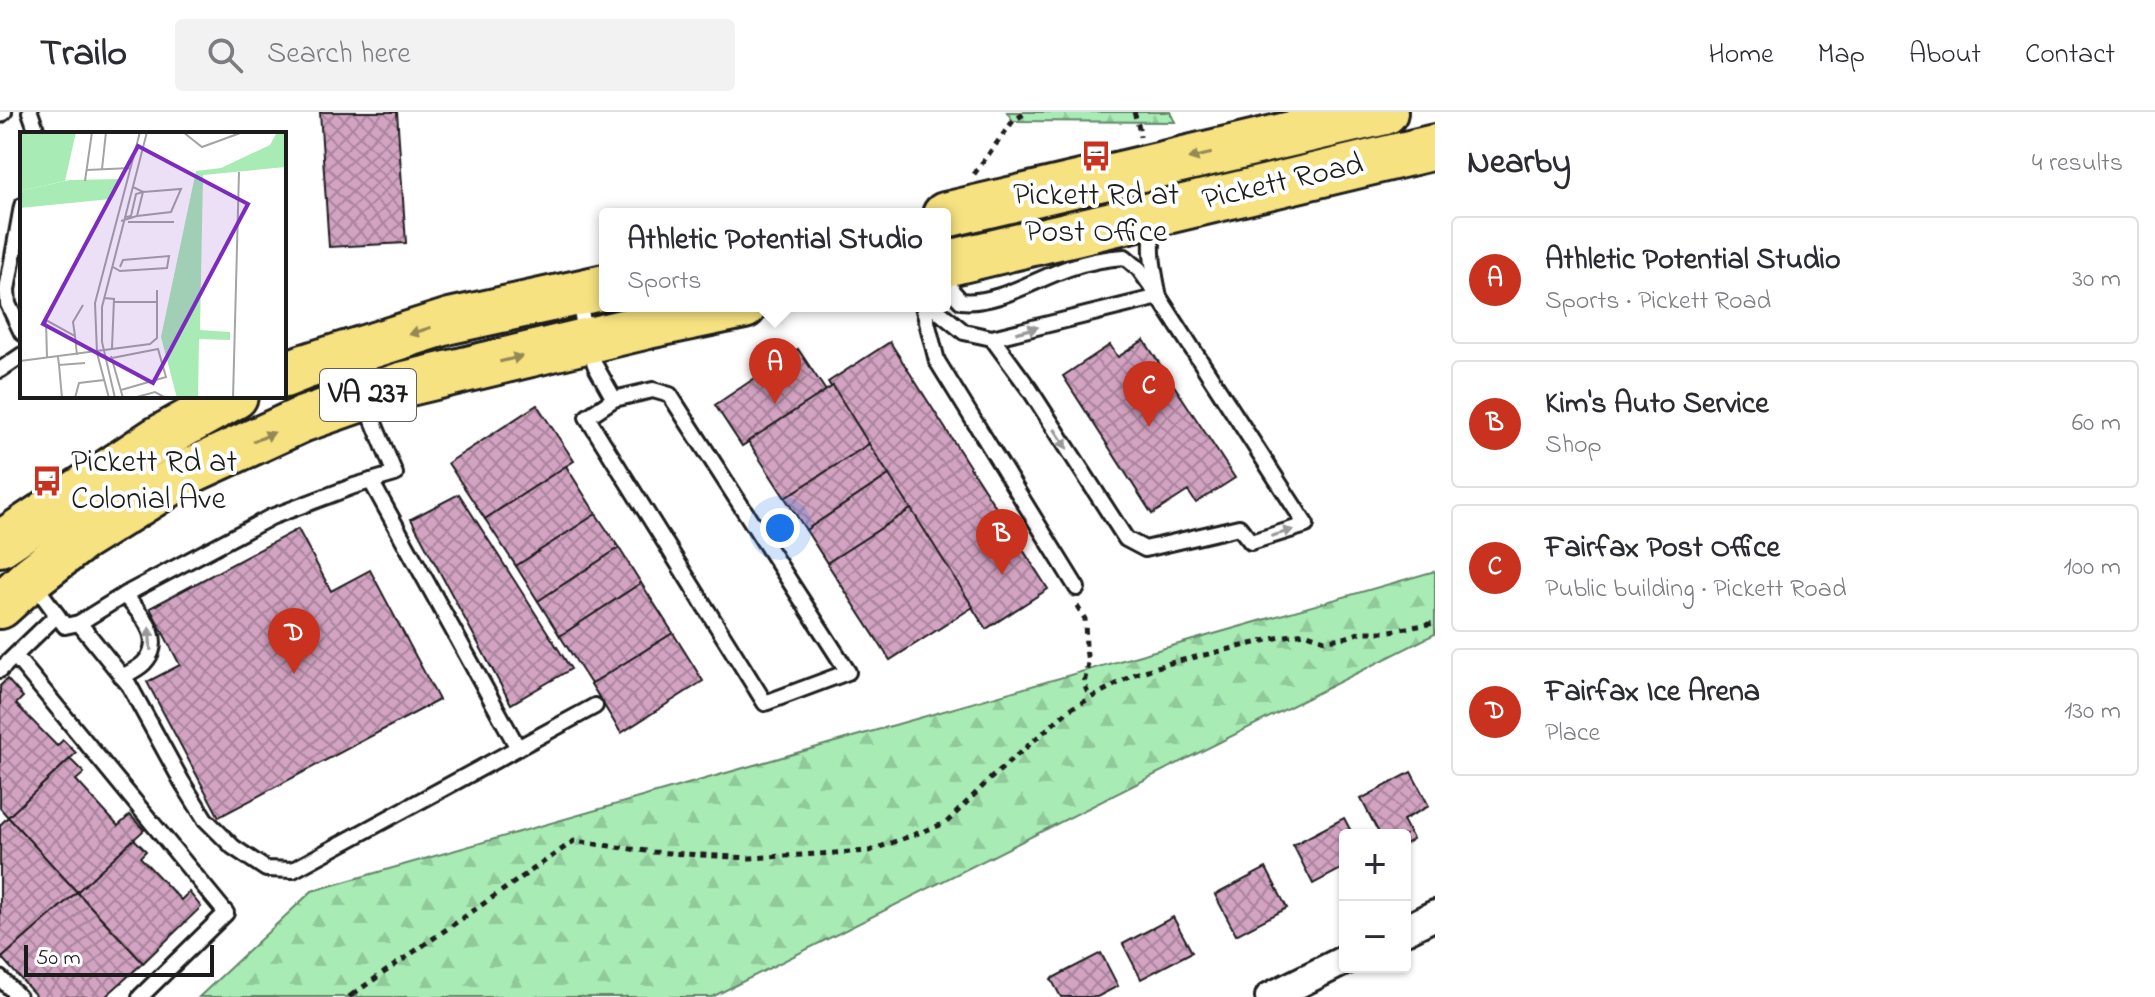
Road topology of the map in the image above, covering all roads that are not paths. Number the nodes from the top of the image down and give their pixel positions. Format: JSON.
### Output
{"nodes":[{"id":1,"x":30,"y":112,"type":"edge"},
{"id":2,"x":1385,"y":112,"type":"edge"},
{"id":3,"x":1264,"y":127,"type":"edge"},
{"id":4,"x":35,"y":132,"type":"edge"},
{"id":5,"x":1435,"y":147,"type":"edge"},
{"id":6,"x":951,"y":213,"type":"edge"},
{"id":7,"x":1157,"y":213,"type":"junction"},
{"id":8,"x":20,"y":217,"type":"edge"},
{"id":9,"x":951,"y":264,"type":"edge"},
{"id":10,"x":951,"y":287,"type":"edge"},
{"id":11,"x":592,"y":290,"type":"edge"},
{"id":12,"x":1159,"y":297,"type":"junction"},
{"id":13,"x":717,"y":312,"type":"edge"},
{"id":14,"x":925,"y":312,"type":"edge"},
{"id":15,"x":939,"y":312,"type":"edge"},
{"id":16,"x":20,"y":329,"type":"edge"},
{"id":17,"x":992,"y":338,"type":"junction"},
{"id":18,"x":586,"y":341,"type":"junction"},
{"id":19,"x":20,"y":356,"type":"edge"},
{"id":20,"x":0,"y":370,"type":"edge"},
{"id":21,"x":286,"y":374,"type":"edge"},
{"id":22,"x":363,"y":397,"type":"junction"},
{"id":23,"x":231,"y":398,"type":"edge"},
{"id":24,"x":614,"y":399,"type":"junction"},
{"id":25,"x":371,"y":481,"type":"junction"},
{"id":26,"x":0,"y":543,"type":"edge"},
{"id":27,"x":1077,"y":588,"type":"road end"},
{"id":28,"x":15,"y":592,"type":"edge"},
{"id":29,"x":124,"y":595,"type":"junction"},
{"id":30,"x":57,"y":615,"type":"junction"},
{"id":31,"x":79,"y":623,"type":"junction"},
{"id":32,"x":15,"y":656,"type":"junction"},
{"id":33,"x":0,"y":670,"type":"edge"},
{"id":34,"x":122,"y":677,"type":"junction"},
{"id":35,"x":595,"y":706,"type":"dead end"},
{"id":36,"x":518,"y":748,"type":"junction"},
{"id":37,"x":1435,"y":915,"type":"edge"},
{"id":38,"x":1411,"y":927,"type":"edge"},
{"id":39,"x":1339,"y":963,"type":"edge"},
{"id":40,"x":0,"y":978,"type":"edge"},
{"id":41,"x":19,"y":997,"type":"edge"},
{"id":42,"x":140,"y":997,"type":"edge"},
{"id":43,"x":1270,"y":997,"type":"edge"}],
"edges":[{"from":1,"to":4,"type":"lane"},
{"from":2,"to":3,"type":"main road","name":"Pickett Road"},
{"from":3,"to":6,"type":"main road","name":"Pickett Road","one_way":true},
{"from":5,"to":7,"type":"main road","name":"Pickett Road"},
{"from":7,"to":9,"type":"main road","name":"Pickett Road"},
{"from":7,"to":12,"type":"lane"},
{"from":8,"to":16,"type":"lane"},
{"from":10,"to":12,"type":"lane"},
{"from":11,"to":18,"type":"lane"},
{"from":11,"to":21,"type":"main road","number":"VA 237","one_way":true},
{"from":17,"to":12,"type":"lane","one_way":true},
{"from":17,"to":12,"type":"lane","one_way":true},
{"from":13,"to":18,"type":"main road","number":"VA 237"},
{"from":14,"to":27,"type":"lane"},
{"from":15,"to":17,"type":"lane"},
{"from":22,"to":18,"type":"main road","number":"VA 237","one_way":true},
{"from":18,"to":24,"type":"lane"},
{"from":19,"to":20,"type":"lane"},
{"from":22,"to":25,"type":"lane"},
{"from":28,"to":22,"type":"main road","number":"VA 237","one_way":true},
{"from":23,"to":26,"type":"main road"},
{"from":24,"to":24,"type":"lane"},
{"from":25,"to":29,"type":"lane"},
{"from":25,"to":36,"type":"lane"},
{"from":26,"to":28,"type":"street"},
{"from":28,"to":30,"type":"lane"},
{"from":29,"to":31,"type":"lane"},
{"from":34,"to":29,"type":"lane","one_way":true},
{"from":30,"to":31,"type":"lane"},
{"from":30,"to":32,"type":"lane"},
{"from":31,"to":34,"type":"lane"},
{"from":32,"to":33,"type":"lane"},
{"from":32,"to":42,"type":"lane"},
{"from":34,"to":36,"type":"lane"},
{"from":35,"to":36,"type":"lane"},
{"from":37,"to":38,"type":"street"},
{"from":39,"to":43,"type":"street"},
{"from":40,"to":41,"type":"lane"}]}
